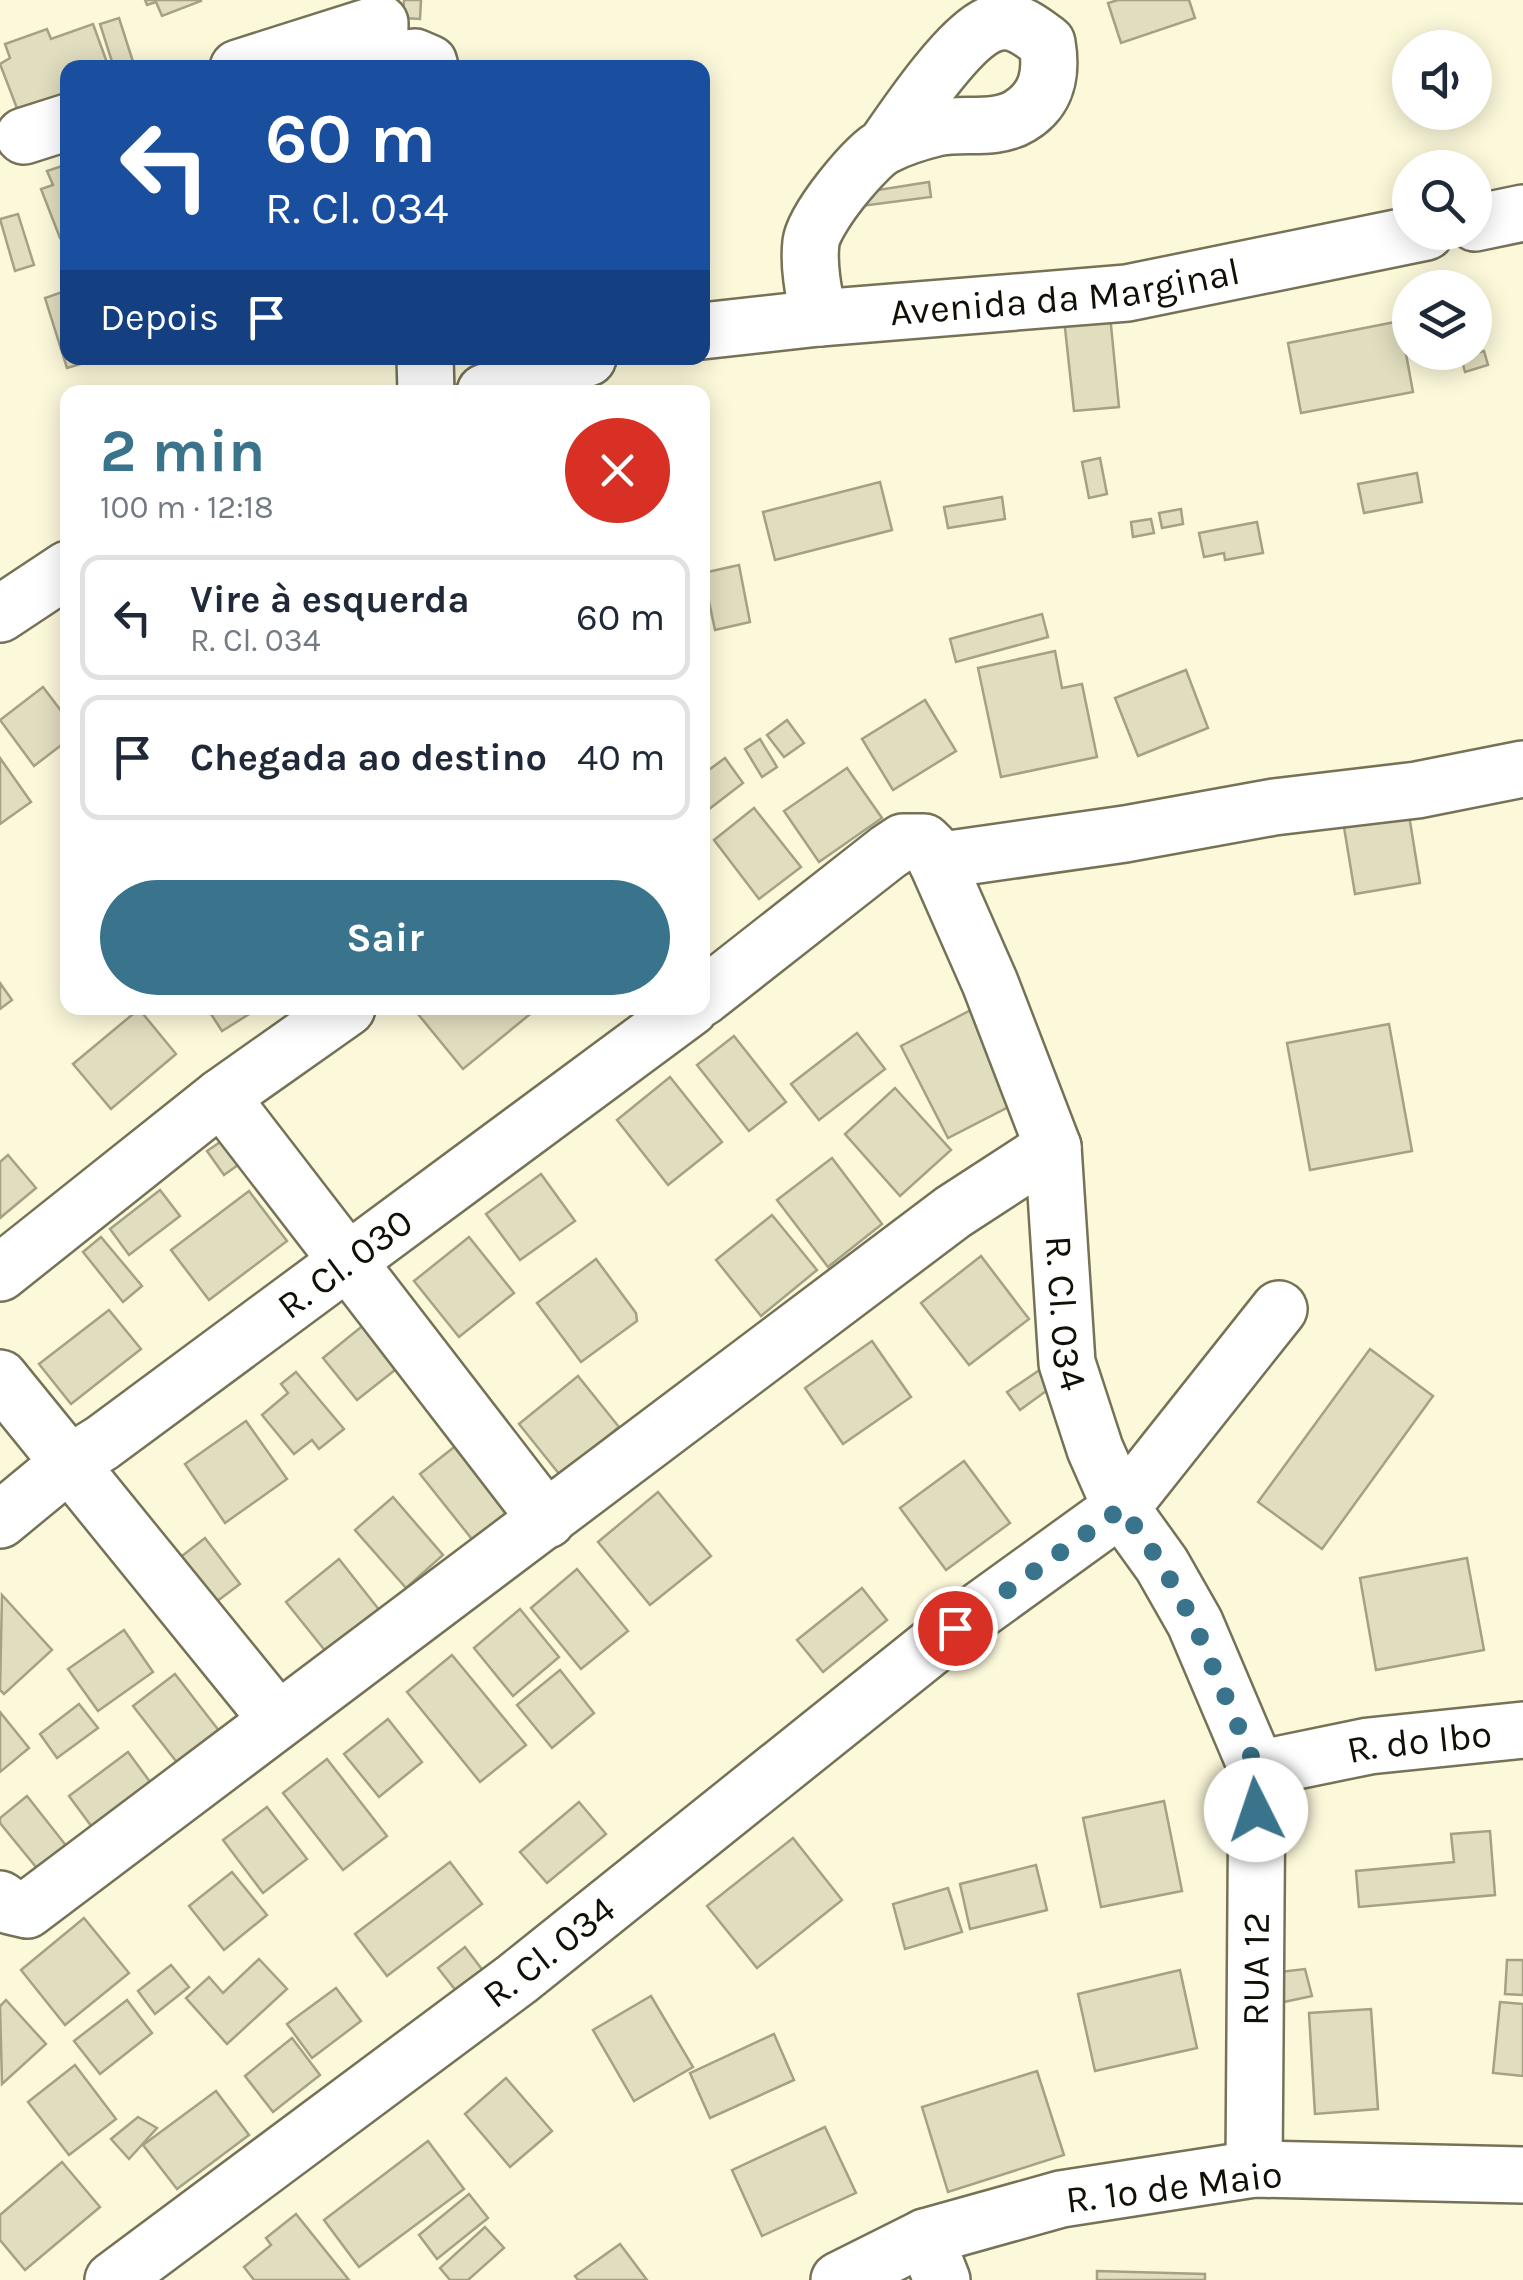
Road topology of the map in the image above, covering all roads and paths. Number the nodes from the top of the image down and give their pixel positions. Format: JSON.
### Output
{"nodes":[{"id":1,"x":391,"y":44,"type":"edge"},
{"id":2,"x":289,"y":60,"type":"edge"},
{"id":3,"x":885,"y":146,"type":"dead end"},
{"id":4,"x":1523,"y":213,"type":"edge"},
{"id":5,"x":1492,"y":219,"type":"edge"},
{"id":6,"x":1392,"y":239,"type":"edge"},
{"id":7,"x":819,"y":318,"type":"junction"},
{"id":8,"x":710,"y":330,"type":"edge"},
{"id":9,"x":567,"y":365,"type":"edge"},
{"id":10,"x":506,"y":385,"type":"edge"},
{"id":11,"x":60,"y":573,"type":"edge"},
{"id":12,"x":0,"y":614,"type":"edge"},
{"id":13,"x":1523,"y":769,"type":"edge"},
{"id":14,"x":936,"y":861,"type":"junction"},
{"id":15,"x":710,"y":992,"type":"edge"},
{"id":16,"x":337,"y":1015,"type":"edge"},
{"id":17,"x":681,"y":1015,"type":"edge"},
{"id":18,"x":221,"y":1098,"type":"junction"},
{"id":19,"x":1054,"y":1147,"type":"junction"},
{"id":20,"x":348,"y":1262,"type":"junction"},
{"id":21,"x":0,"y":1273,"type":"edge"},
{"id":22,"x":1279,"y":1309,"type":"dead end"},
{"id":23,"x":0,"y":1378,"type":"edge"},
{"id":24,"x":68,"y":1464,"type":"junction"},
{"id":25,"x":1122,"y":1508,"type":"junction"},
{"id":26,"x":0,"y":1520,"type":"edge"},
{"id":27,"x":547,"y":1520,"type":"junction"},
{"id":28,"x":278,"y":1719,"type":"junction"},
{"id":29,"x":1523,"y":1730,"type":"edge"},
{"id":30,"x":1257,"y":1770,"type":"junction"},
{"id":31,"x":0,"y":1898,"type":"edge"},
{"id":32,"x":1254,"y":2169,"type":"junction"},
{"id":33,"x":1523,"y":2175,"type":"edge"},
{"id":34,"x":934,"y":2259,"type":"edge"},
{"id":35,"x":114,"y":2280,"type":"edge"},
{"id":36,"x":839,"y":2280,"type":"edge"}],
"edges":[{"from":1,"to":2,"type":"street"},
{"from":3,"to":7,"type":"street"},
{"from":4,"to":5,"type":"street"},
{"from":6,"to":7,"type":"street","name":"Avenida da Marginal"},
{"from":7,"to":8,"type":"street","name":"Avenida da Marginal"},
{"from":9,"to":10,"type":"street"},
{"from":11,"to":12,"type":"street"},
{"from":13,"to":14,"type":"street"},
{"from":14,"to":15,"type":"street"},
{"from":14,"to":19,"type":"street"},
{"from":16,"to":18,"type":"street"},
{"from":17,"to":20,"type":"street","name":"R. Cl. 030"},
{"from":18,"to":20,"type":"street"},
{"from":18,"to":21,"type":"street"},
{"from":19,"to":25,"type":"street","name":"R. Cl. 034"},
{"from":19,"to":27,"type":"street"},
{"from":20,"to":24,"type":"street","name":"R. Cl. 030"},
{"from":20,"to":27,"type":"street"},
{"from":22,"to":25,"type":"street"},
{"from":23,"to":24,"type":"street"},
{"from":24,"to":26,"type":"street","name":"R. Cl. 030"},
{"from":24,"to":28,"type":"street"},
{"from":25,"to":30,"type":"street"},
{"from":25,"to":35,"type":"street","name":"R. Cl. 034"},
{"from":27,"to":28,"type":"street"},
{"from":28,"to":31,"type":"street"},
{"from":29,"to":30,"type":"street","name":"R. do Ibo"},
{"from":30,"to":32,"type":"street","name":"RUA 12"},
{"from":32,"to":33,"type":"street","name":"R. 1º de Maio"},
{"from":32,"to":34,"type":"street","name":"R. 1º de Maio"},
{"from":34,"to":36,"type":"street","name":"R. 1º de Maio"}]}
